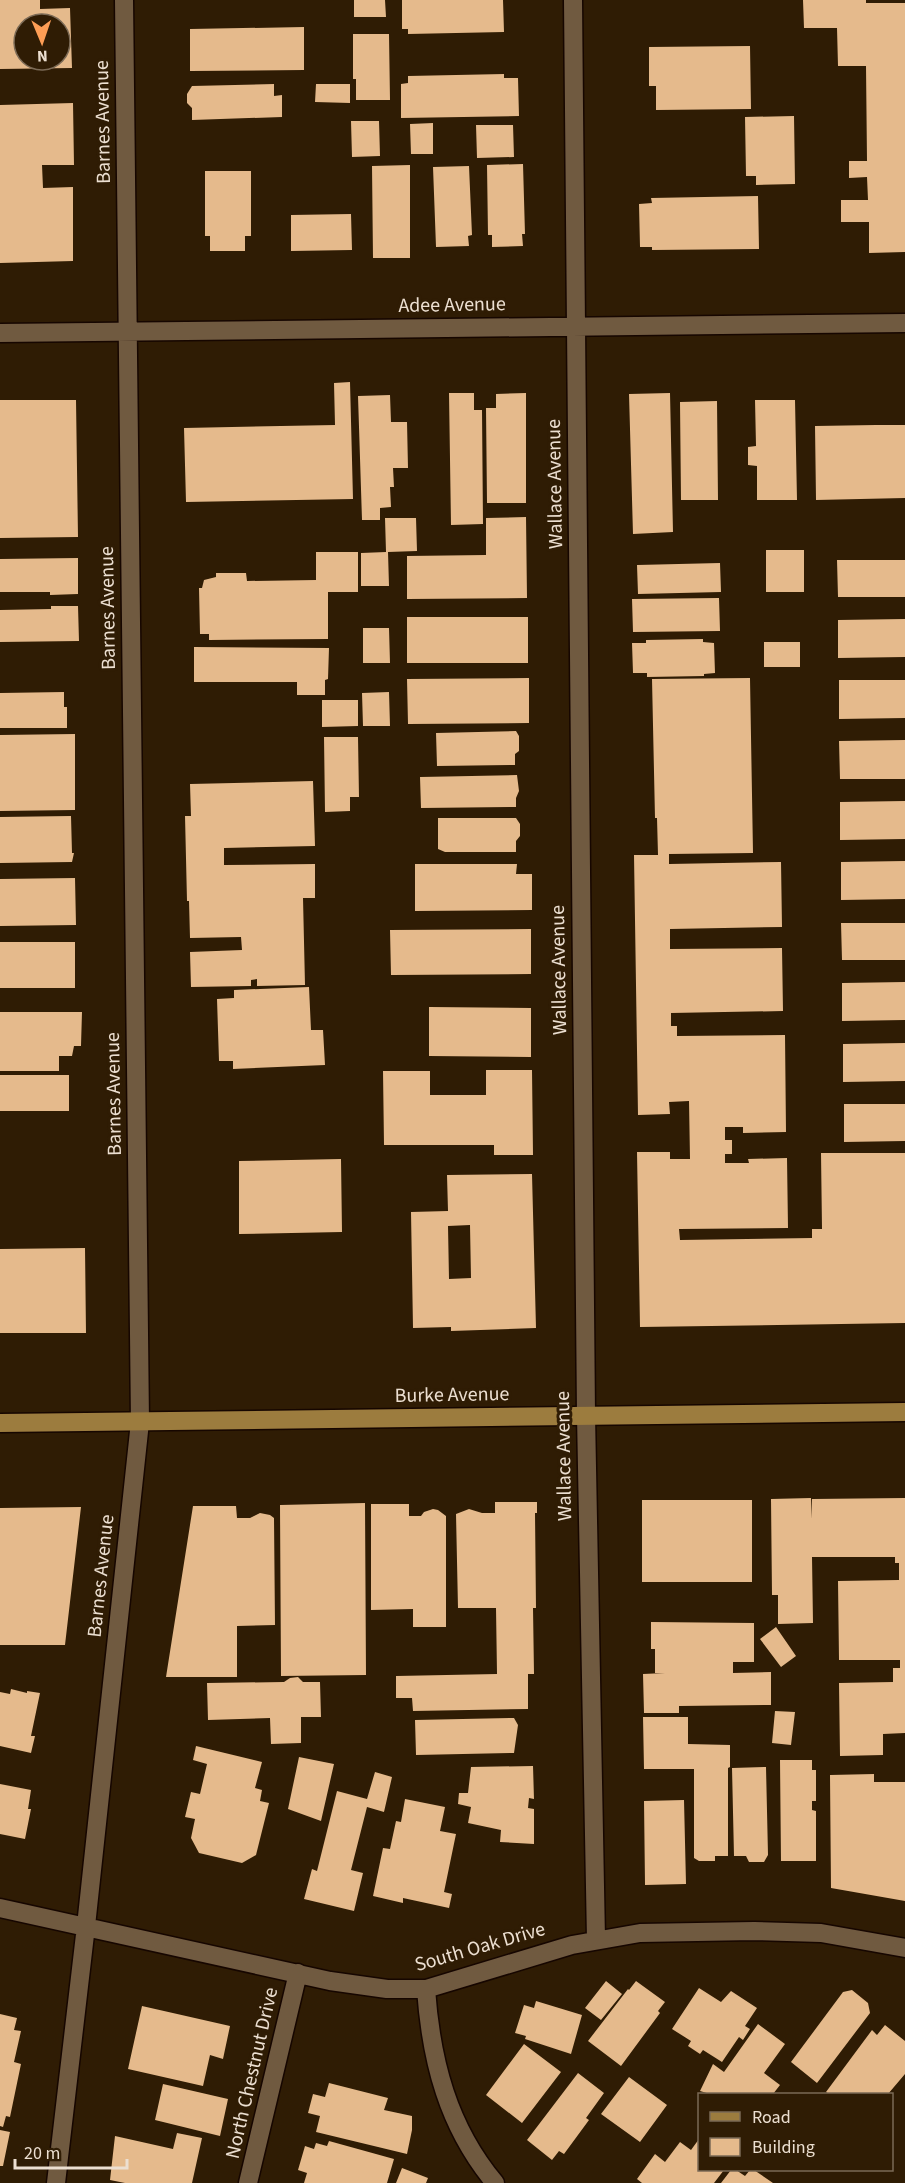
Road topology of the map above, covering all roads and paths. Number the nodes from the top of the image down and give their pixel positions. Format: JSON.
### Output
{"nodes":[{"id":1,"x":124,"y":0,"type":"edge"},
{"id":2,"x":573,"y":0,"type":"edge"},
{"id":3,"x":905,"y":323,"type":"edge"},
{"id":4,"x":576,"y":326,"type":"junction"},
{"id":5,"x":128,"y":332,"type":"junction"},
{"id":6,"x":0,"y":333,"type":"edge"},
{"id":7,"x":905,"y":1412,"type":"edge"},
{"id":8,"x":586,"y":1415,"type":"junction"},
{"id":9,"x":140,"y":1422,"type":"junction"},
{"id":10,"x":0,"y":1423,"type":"edge"},
{"id":11,"x":0,"y":1908,"type":"edge"},
{"id":12,"x":86,"y":1926,"type":"junction"},
{"id":13,"x":596,"y":1940,"type":"junction"},
{"id":14,"x":905,"y":1948,"type":"edge"},
{"id":15,"x":298,"y":1973,"type":"junction"},
{"id":16,"x":426,"y":1989,"type":"junction"},
{"id":17,"x":56,"y":2183,"type":"edge"},
{"id":18,"x":248,"y":2183,"type":"edge"},
{"id":19,"x":495,"y":2183,"type":"edge"}],
"edges":[{"from":1,"to":5,"type":"street","name":"Barnes Avenue"},
{"from":2,"to":4,"type":"street","name":"Wallace Avenue"},
{"from":3,"to":4,"type":"street","name":"Adee Avenue"},
{"from":4,"to":5,"type":"street","name":"Adee Avenue"},
{"from":4,"to":8,"type":"street","name":"Wallace Avenue"},
{"from":5,"to":6,"type":"street","name":"Adee Avenue"},
{"from":5,"to":9,"type":"street","name":"Barnes Avenue"},
{"from":7,"to":8,"type":"main road","name":"Burke Avenue"},
{"from":8,"to":9,"type":"main road","name":"Burke Avenue"},
{"from":8,"to":13,"type":"street","name":"Wallace Avenue"},
{"from":9,"to":10,"type":"main road","name":"Burke Avenue"},
{"from":9,"to":12,"type":"street","name":"Barnes Avenue"},
{"from":11,"to":12,"type":"street","name":"South Oak Drive"},
{"from":12,"to":15,"type":"street","name":"South Oak Drive"},
{"from":12,"to":17,"type":"street","name":"Barnes Avenue"},
{"from":13,"to":14,"type":"street","name":"South Oak Drive"},
{"from":13,"to":16,"type":"street","name":"South Oak Drive"},
{"from":15,"to":16,"type":"street","name":"South Oak Drive"},
{"from":15,"to":18,"type":"street","name":"North Chestnut Drive"},
{"from":16,"to":19,"type":"street"}]}
